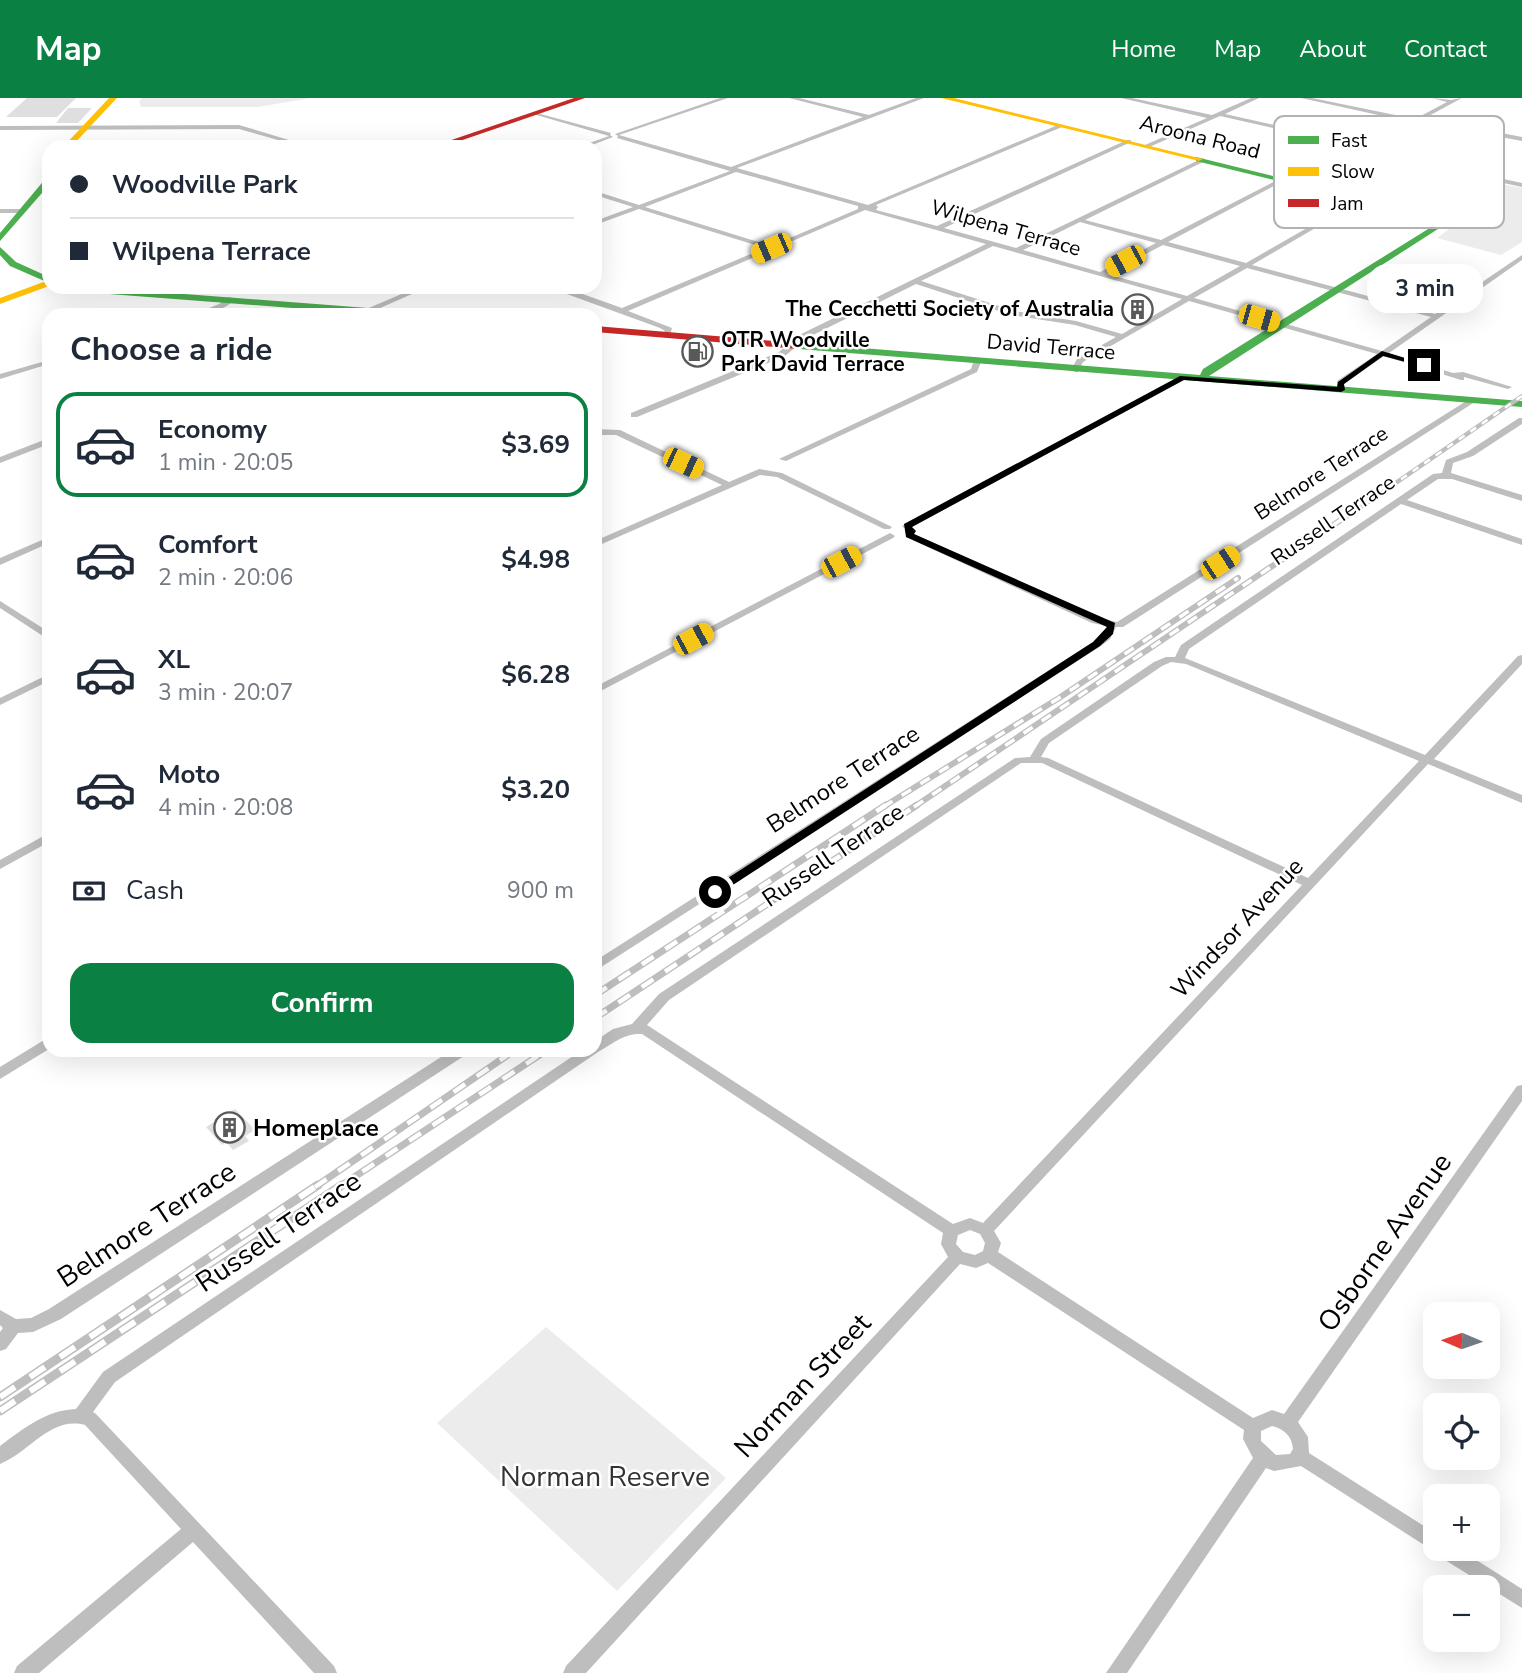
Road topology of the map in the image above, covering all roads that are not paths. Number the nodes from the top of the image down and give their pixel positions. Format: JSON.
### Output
{"nodes":[{"id":1,"x":113,"y":98,"type":"edge"},
{"id":2,"x":123,"y":98,"type":"edge"},
{"id":3,"x":581,"y":98,"type":"edge"},
{"id":4,"x":597,"y":98,"type":"edge"},
{"id":5,"x":725,"y":98,"type":"edge"},
{"id":6,"x":792,"y":98,"type":"edge"},
{"id":7,"x":921,"y":98,"type":"edge"},
{"id":8,"x":945,"y":98,"type":"edge"},
{"id":9,"x":1124,"y":98,"type":"edge"},
{"id":10,"x":1256,"y":98,"type":"edge"},
{"id":11,"x":1304,"y":98,"type":"edge"},
{"id":12,"x":1435,"y":98,"type":"edge"},
{"id":13,"x":1456,"y":100,"type":"edge"},
{"id":14,"x":1220,"y":114,"type":"junction"},
{"id":15,"x":540,"y":115,"type":"junction"},
{"id":16,"x":1397,"y":116,"type":"edge"},
{"id":17,"x":1426,"y":116,"type":"edge"},
{"id":18,"x":869,"y":117,"type":"junction"},
{"id":19,"x":1213,"y":118,"type":"junction"},
{"id":20,"x":1060,"y":126,"type":"junction"},
{"id":21,"x":92,"y":127,"type":"junction"},
{"id":22,"x":1274,"y":127,"type":"edge"},
{"id":23,"x":0,"y":128,"type":"edge"},
{"id":24,"x":619,"y":135,"type":"junction"},
{"id":25,"x":610,"y":136,"type":"junction"},
{"id":26,"x":1504,"y":136,"type":"edge"},
{"id":27,"x":1522,"y":139,"type":"edge"},
{"id":28,"x":76,"y":140,"type":"edge"},
{"id":29,"x":84,"y":140,"type":"edge"},
{"id":30,"x":284,"y":140,"type":"edge"},
{"id":31,"x":463,"y":140,"type":"edge"},
{"id":32,"x":599,"y":140,"type":"edge"},
{"id":33,"x":1129,"y":141,"type":"junction"},
{"id":34,"x":1147,"y":146,"type":"junction"},
{"id":35,"x":1203,"y":160,"type":"junction"},
{"id":36,"x":733,"y":169,"type":"junction"},
{"id":37,"x":42,"y":174,"type":"edge"},
{"id":38,"x":1274,"y":177,"type":"edge"},
{"id":39,"x":1504,"y":181,"type":"edge"},
{"id":40,"x":42,"y":185,"type":"edge"},
{"id":41,"x":1522,"y":185,"type":"edge"},
{"id":42,"x":1274,"y":189,"type":"edge"},
{"id":43,"x":602,"y":195,"type":"edge"},
{"id":44,"x":640,"y":207,"type":"junction"},
{"id":45,"x":862,"y":207,"type":"junction"},
{"id":46,"x":872,"y":207,"type":"junction"},
{"id":47,"x":7,"y":212,"type":"edge"},
{"id":48,"x":1078,"y":220,"type":"junction"},
{"id":49,"x":602,"y":221,"type":"edge"},
{"id":50,"x":939,"y":228,"type":"junction"},
{"id":51,"x":1310,"y":228,"type":"edge"},
{"id":52,"x":1435,"y":228,"type":"edge"},
{"id":53,"x":0,"y":238,"type":"edge"},
{"id":54,"x":1162,"y":242,"type":"junction"},
{"id":55,"x":994,"y":243,"type":"junction"},
{"id":56,"x":771,"y":248,"type":"junction"},
{"id":57,"x":0,"y":250,"type":"edge"},
{"id":58,"x":1018,"y":250,"type":"junction"},
{"id":59,"x":1522,"y":257,"type":"edge"},
{"id":60,"x":1247,"y":264,"type":"junction"},
{"id":61,"x":0,"y":267,"type":"edge"},
{"id":62,"x":1102,"y":274,"type":"junction"},
{"id":63,"x":42,"y":281,"type":"edge"},
{"id":64,"x":42,"y":282,"type":"edge"},
{"id":65,"x":42,"y":282,"type":"edge"},
{"id":66,"x":42,"y":282,"type":"edge"},
{"id":67,"x":916,"y":282,"type":"junction"},
{"id":68,"x":1340,"y":289,"type":"junction"},
{"id":69,"x":0,"y":292,"type":"edge"},
{"id":70,"x":193,"y":294,"type":"edge"},
{"id":71,"x":408,"y":294,"type":"edge"},
{"id":72,"x":575,"y":294,"type":"edge"},
{"id":73,"x":1188,"y":298,"type":"junction"},
{"id":74,"x":232,"y":299,"type":"junction"},
{"id":75,"x":0,"y":301,"type":"edge"},
{"id":76,"x":212,"y":308,"type":"edge"},
{"id":77,"x":343,"y":308,"type":"edge"},
{"id":78,"x":373,"y":308,"type":"edge"},
{"id":79,"x":622,"y":311,"type":"junction"},
{"id":80,"x":1436,"y":316,"type":"junction"},
{"id":81,"x":1283,"y":325,"type":"junction"},
{"id":82,"x":602,"y":330,"type":"edge"},
{"id":83,"x":666,"y":335,"type":"junction"},
{"id":84,"x":1121,"y":336,"type":"junction"},
{"id":85,"x":791,"y":346,"type":"junction"},
{"id":86,"x":1382,"y":353,"type":"junction"},
{"id":87,"x":977,"y":362,"type":"junction"},
{"id":88,"x":42,"y":364,"type":"edge"},
{"id":89,"x":1075,"y":370,"type":"junction"},
{"id":90,"x":0,"y":377,"type":"edge"},
{"id":91,"x":1182,"y":378,"type":"junction"},
{"id":92,"x":1202,"y":380,"type":"junction"},
{"id":93,"x":1341,"y":390,"type":"junction"},
{"id":94,"x":1506,"y":394,"type":"junction"},
{"id":95,"x":1474,"y":400,"type":"junction"},
{"id":96,"x":1522,"y":404,"type":"edge"},
{"id":97,"x":634,"y":415,"type":"dead end"},
{"id":98,"x":1522,"y":420,"type":"edge"},
{"id":99,"x":602,"y":432,"type":"edge"},
{"id":100,"x":42,"y":444,"type":"edge"},
{"id":101,"x":783,"y":459,"type":"dead end"},
{"id":102,"x":0,"y":460,"type":"edge"},
{"id":103,"x":766,"y":472,"type":"joint"},
{"id":104,"x":1446,"y":475,"type":"junction"},
{"id":105,"x":727,"y":484,"type":"junction"},
{"id":106,"x":1522,"y":498,"type":"edge"},
{"id":107,"x":1401,"y":501,"type":"junction"},
{"id":108,"x":888,"y":531,"type":"junction"},
{"id":109,"x":908,"y":531,"type":"junction"},
{"id":110,"x":602,"y":541,"type":"edge"},
{"id":111,"x":1522,"y":542,"type":"edge"},
{"id":112,"x":42,"y":543,"type":"edge"},
{"id":113,"x":0,"y":562,"type":"edge"},
{"id":114,"x":0,"y":604,"type":"edge"},
{"id":115,"x":1116,"y":625,"type":"junction"},
{"id":116,"x":42,"y":632,"type":"edge"},
{"id":117,"x":1522,"y":658,"type":"edge"},
{"id":118,"x":1178,"y":660,"type":"junction"},
{"id":119,"x":42,"y":681,"type":"edge"},
{"id":120,"x":602,"y":687,"type":"edge"},
{"id":121,"x":0,"y":702,"type":"edge"},
{"id":122,"x":1040,"y":759,"type":"junction"},
{"id":123,"x":1427,"y":760,"type":"junction"},
{"id":124,"x":1522,"y":799,"type":"edge"},
{"id":125,"x":42,"y":841,"type":"edge"},
{"id":126,"x":0,"y":865,"type":"edge"},
{"id":127,"x":1310,"y":884,"type":"junction"},
{"id":128,"x":602,"y":962,"type":"edge"},
{"id":129,"x":636,"y":1028,"type":"junction"},
{"id":130,"x":602,"y":1043,"type":"edge"},
{"id":131,"x":42,"y":1047,"type":"edge"},
{"id":132,"x":451,"y":1057,"type":"edge"},
{"id":133,"x":581,"y":1057,"type":"edge"},
{"id":134,"x":0,"y":1074,"type":"edge"},
{"id":135,"x":1522,"y":1090,"type":"edge"},
{"id":136,"x":985,"y":1230,"type":"junction"},
{"id":137,"x":951,"y":1231,"type":"junction"},
{"id":138,"x":989,"y":1255,"type":"junction"},
{"id":139,"x":957,"y":1257,"type":"junction"},
{"id":140,"x":7,"y":1322,"type":"edge"},
{"id":141,"x":0,"y":1344,"type":"edge"},
{"id":142,"x":80,"y":1416,"type":"junction"},
{"id":143,"x":1288,"y":1423,"type":"junction"},
{"id":144,"x":1253,"y":1427,"type":"junction"},
{"id":145,"x":0,"y":1456,"type":"edge"},
{"id":146,"x":1300,"y":1456,"type":"junction"},
{"id":147,"x":1264,"y":1458,"type":"junction"},
{"id":148,"x":194,"y":1530,"type":"junction"},
{"id":149,"x":1423,"y":1535,"type":"edge"},
{"id":150,"x":1462,"y":1561,"type":"edge"},
{"id":151,"x":1522,"y":1600,"type":"edge"},
{"id":152,"x":24,"y":1673,"type":"edge"},
{"id":153,"x":327,"y":1673,"type":"edge"},
{"id":154,"x":573,"y":1673,"type":"edge"},
{"id":155,"x":1116,"y":1673,"type":"edge"}],
"edges":[{"from":1,"to":21,"type":"main road"},
{"from":2,"to":21,"type":"main road"},
{"from":3,"to":15,"type":"main road"},
{"from":4,"to":15,"type":"main road"},
{"from":5,"to":24,"type":"street"},
{"from":6,"to":18,"type":"street"},
{"from":7,"to":18,"type":"street"},
{"from":8,"to":20,"type":"main road","name":"Aroona Road"},
{"from":9,"to":19,"type":"street"},
{"from":10,"to":14,"type":"street"},
{"from":11,"to":16,"type":"street"},
{"from":12,"to":13,"type":"street"},
{"from":13,"to":17,"type":"street"},
{"from":14,"to":19,"type":"street"},
{"from":14,"to":22,"type":"street"},
{"from":15,"to":25,"type":"street"},
{"from":15,"to":31,"type":"main road"},
{"from":18,"to":36,"type":"street"},
{"from":19,"to":34,"type":"street"},
{"from":20,"to":33,"type":"main road","name":"Aroona Road"},
{"from":20,"to":46,"type":"street"},
{"from":21,"to":23,"type":"street"},
{"from":21,"to":28,"type":"main road"},
{"from":21,"to":29,"type":"main road"},
{"from":21,"to":30,"type":"street"},
{"from":24,"to":25,"type":"street"},
{"from":24,"to":36,"type":"street"},
{"from":25,"to":32,"type":"street"},
{"from":26,"to":27,"type":"street"},
{"from":33,"to":34,"type":"main road","name":"Aroona Road"},
{"from":33,"to":50,"type":"street"},
{"from":34,"to":35,"type":"main road","name":"Aroona Road"},
{"from":35,"to":38,"type":"main road","name":"Aroona Road"},
{"from":35,"to":48,"type":"street"},
{"from":36,"to":44,"type":"street"},
{"from":36,"to":45,"type":"street"},
{"from":37,"to":47,"type":"main road"},
{"from":39,"to":41,"type":"street"},
{"from":40,"to":47,"type":"main road"},
{"from":42,"to":54,"type":"street"},
{"from":43,"to":44,"type":"street"},
{"from":44,"to":49,"type":"street"},
{"from":44,"to":56,"type":"street"},
{"from":45,"to":46,"type":"street"},
{"from":45,"to":56,"type":"street"},
{"from":46,"to":50,"type":"street","name":"Wilpena Terrace"},
{"from":47,"to":53,"type":"main road"},
{"from":48,"to":54,"type":"street"},
{"from":48,"to":58,"type":"street"},
{"from":50,"to":55,"type":"street","name":"Wilpena Terrace"},
{"from":51,"to":60,"type":"street"},
{"from":52,"to":68,"type":"main road","name":"Aroona Road"},
{"from":54,"to":60,"type":"street"},
{"from":54,"to":62,"type":"street"},
{"from":55,"to":58,"type":"street","name":"Wilpena Terrace"},
{"from":55,"to":67,"type":"street"},
{"from":56,"to":79,"type":"street"},
{"from":57,"to":63,"type":"main road"},
{"from":58,"to":62,"type":"street","name":"Wilpena Terrace"},
{"from":59,"to":80,"type":"street"},
{"from":60,"to":68,"type":"street"},
{"from":60,"to":73,"type":"street"},
{"from":61,"to":64,"type":"main road"},
{"from":62,"to":73,"type":"street","name":"Wilpena Terrace"},
{"from":65,"to":69,"type":"main road"},
{"from":66,"to":75,"type":"main road"},
{"from":67,"to":84,"type":"street"},
{"from":67,"to":85,"type":"street"},
{"from":68,"to":80,"type":"street"},
{"from":68,"to":81,"type":"main road"},
{"from":70,"to":74,"type":"main road"},
{"from":71,"to":78,"type":"street"},
{"from":72,"to":79,"type":"street"},
{"from":73,"to":81,"type":"street","name":"Wilpena Terrace"},
{"from":73,"to":84,"type":"street"},
{"from":74,"to":76,"type":"street"},
{"from":74,"to":77,"type":"main road"},
{"from":79,"to":83,"type":"street"},
{"from":80,"to":86,"type":"street"},
{"from":81,"to":86,"type":"street","name":"Wilpena Terrace"},
{"from":81,"to":92,"type":"main road"},
{"from":82,"to":83,"type":"main road","name":"David Terrace"},
{"from":83,"to":85,"type":"main road","name":"David Terrace"},
{"from":84,"to":89,"type":"street"},
{"from":85,"to":87,"type":"main road","name":"David Terrace"},
{"from":85,"to":97,"type":"street"},
{"from":86,"to":93,"type":"street"},
{"from":86,"to":94,"type":"street","name":"Wilpena Terrace"},
{"from":87,"to":89,"type":"main road","name":"David Terrace"},
{"from":87,"to":101,"type":"street"},
{"from":88,"to":90,"type":"street"},
{"from":89,"to":91,"type":"main road","name":"David Terrace"},
{"from":91,"to":92,"type":"main road","name":"David Terrace"},
{"from":91,"to":109,"type":"street"},
{"from":92,"to":93,"type":"main road","name":"David Terrace"},
{"from":93,"to":95,"type":"main road","name":"David Terrace"},
{"from":94,"to":95,"type":"main road","name":"David Terrace"},
{"from":94,"to":96,"type":"main road","name":"David Terrace"},
{"from":95,"to":115,"type":"street","name":"Belmore Terrace"},
{"from":98,"to":104,"type":"street","name":"Russell Terrace"},
{"from":99,"to":105,"type":"street"},
{"from":100,"to":102,"type":"street"},
{"from":103,"to":105,"type":"street"},
{"from":103,"to":108,"type":"street"},
{"from":104,"to":106,"type":"street"},
{"from":104,"to":107,"type":"street","name":"Russell Terrace"},
{"from":105,"to":110,"type":"street"},
{"from":107,"to":111,"type":"street"},
{"from":107,"to":118,"type":"street","name":"Russell Terrace"},
{"from":108,"to":109,"type":"street"},
{"from":108,"to":120,"type":"street"},
{"from":109,"to":115,"type":"street"},
{"from":112,"to":113,"type":"street"},
{"from":114,"to":116,"type":"street"},
{"from":115,"to":128,"type":"street","name":"Belmore Terrace"},
{"from":117,"to":123,"type":"street","name":"Windsor Avenue"},
{"from":118,"to":122,"type":"street","name":"Russell Terrace"},
{"from":118,"to":123,"type":"street"},
{"from":119,"to":121,"type":"street"},
{"from":122,"to":127,"type":"street"},
{"from":122,"to":129,"type":"street","name":"Russell Terrace"},
{"from":123,"to":124,"type":"street"},
{"from":123,"to":127,"type":"street","name":"Windsor Avenue"},
{"from":125,"to":126,"type":"street"},
{"from":127,"to":136,"type":"street","name":"Windsor Avenue"},
{"from":129,"to":130,"type":"street","name":"Russell Terrace"},
{"from":129,"to":137,"type":"street"},
{"from":131,"to":134,"type":"street"},
{"from":132,"to":140,"type":"street","name":"Belmore Terrace"},
{"from":133,"to":142,"type":"street","name":"Russell Terrace"},
{"from":135,"to":143,"type":"street","name":"Osborne Avenue"},
{"from":136,"to":137,"type":"street"},
{"from":136,"to":138,"type":"street"},
{"from":137,"to":139,"type":"street"},
{"from":138,"to":139,"type":"street"},
{"from":138,"to":144,"type":"street"},
{"from":139,"to":154,"type":"street","name":"Norman Street"},
{"from":140,"to":141,"type":"street","name":"Belmore Terrace"},
{"from":142,"to":145,"type":"street"},
{"from":142,"to":148,"type":"street"},
{"from":143,"to":144,"type":"street"},
{"from":143,"to":146,"type":"street"},
{"from":144,"to":147,"type":"street"},
{"from":146,"to":147,"type":"street"},
{"from":146,"to":149,"type":"street"},
{"from":147,"to":155,"type":"street"},
{"from":148,"to":152,"type":"street"},
{"from":148,"to":153,"type":"street"},
{"from":150,"to":151,"type":"street"}]}
